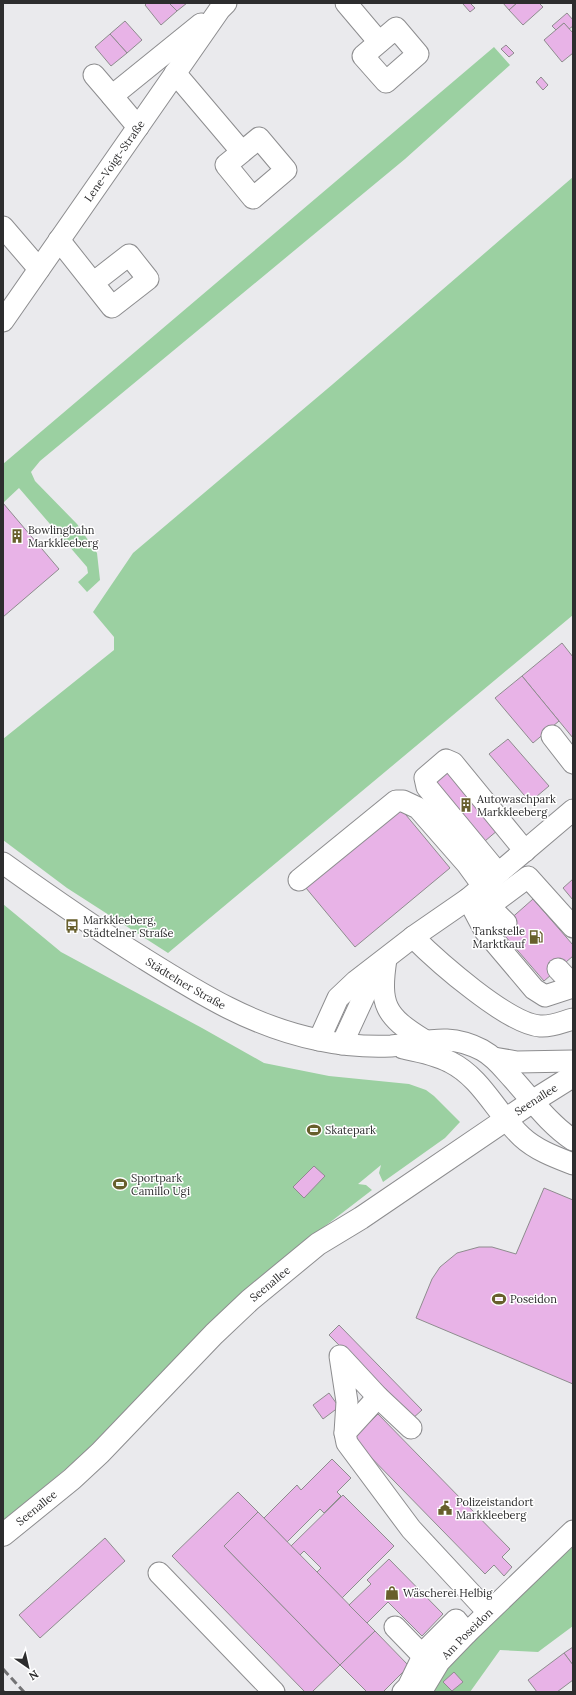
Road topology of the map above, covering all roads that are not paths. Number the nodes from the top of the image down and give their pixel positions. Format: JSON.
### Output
{"nodes":[{"id":1,"x":346,"y":3,"type":"edge"},
{"id":2,"x":223,"y":6,"type":"edge"},
{"id":3,"x":379,"y":42,"type":"dead end"},
{"id":4,"x":175,"y":73,"type":"junction"},
{"id":5,"x":94,"y":75,"type":"dead end"},
{"id":6,"x":112,"y":96,"type":"junction"},
{"id":7,"x":138,"y":127,"type":"junction"},
{"id":8,"x":242,"y":152,"type":"dead end"},
{"id":9,"x":3,"y":227,"type":"edge"},
{"id":10,"x":59,"y":240,"type":"junction"},
{"id":11,"x":39,"y":268,"type":"junction"},
{"id":12,"x":93,"y":283,"type":"dead end"},
{"id":13,"x":3,"y":321,"type":"edge"},
{"id":14,"x":552,"y":736,"type":"dead end"},
{"id":15,"x":573,"y":763,"type":"edge"},
{"id":16,"x":573,"y":810,"type":"edge"},
{"id":17,"x":525,"y":850,"type":"junction"},
{"id":18,"x":3,"y":863,"type":"edge"},
{"id":19,"x":299,"y":880,"type":"dead end"},
{"id":20,"x":491,"y":880,"type":"junction"},
{"id":21,"x":468,"y":899,"type":"junction"},
{"id":22,"x":489,"y":906,"type":"junction"},
{"id":23,"x":506,"y":923,"type":"dead end"},
{"id":24,"x":573,"y":927,"type":"edge"},
{"id":25,"x":413,"y":937,"type":"junction"},
{"id":26,"x":386,"y":959,"type":"junction"},
{"id":27,"x":558,"y":969,"type":"dead end"},
{"id":28,"x":573,"y":986,"type":"edge"},
{"id":29,"x":573,"y":1019,"type":"edge"},
{"id":30,"x":319,"y":1040,"type":"junction"},
{"id":31,"x":424,"y":1040,"type":"junction"},
{"id":32,"x":342,"y":1044,"type":"junction"},
{"id":33,"x":392,"y":1046,"type":"junction"},
{"id":34,"x":494,"y":1058,"type":"junction"},
{"id":35,"x":573,"y":1061,"type":"edge"},
{"id":36,"x":573,"y":1076,"type":"edge"},
{"id":37,"x":533,"y":1101,"type":"junction"},
{"id":38,"x":506,"y":1119,"type":"junction"},
{"id":39,"x":573,"y":1140,"type":"edge"},
{"id":40,"x":573,"y":1164,"type":"edge"},
{"id":41,"x":378,"y":1397,"type":"junction"},
{"id":42,"x":411,"y":1428,"type":"dead end"},
{"id":43,"x":345,"y":1433,"type":"junction"},
{"id":44,"x":573,"y":1531,"type":"edge"},
{"id":45,"x":3,"y":1535,"type":"edge"},
{"id":46,"x":159,"y":1573,"type":"dead end"},
{"id":47,"x":488,"y":1612,"type":"junction"},
{"id":48,"x":395,"y":1627,"type":"dead end"},
{"id":49,"x":467,"y":1633,"type":"junction"},
{"id":50,"x":423,"y":1656,"type":"junction"},
{"id":51,"x":274,"y":1692,"type":"edge"},
{"id":52,"x":403,"y":1692,"type":"edge"},
{"id":53,"x":421,"y":1692,"type":"edge"}],
"edges":[{"from":1,"to":3,"type":"street"},
{"from":2,"to":4,"type":"street","name":"Lene-Voigt-Straße"},
{"from":2,"to":6,"type":"street"},
{"from":4,"to":7,"type":"street","name":"Lene-Voigt-Straße"},
{"from":4,"to":8,"type":"street"},
{"from":5,"to":6,"type":"street"},
{"from":6,"to":7,"type":"street"},
{"from":7,"to":10,"type":"street","name":"Lene-Voigt-Straße"},
{"from":9,"to":11,"type":"street"},
{"from":10,"to":11,"type":"street","name":"Lene-Voigt-Straße"},
{"from":10,"to":12,"type":"street"},
{"from":11,"to":13,"type":"street","name":"Lene-Voigt-Straße"},
{"from":14,"to":15,"type":"street"},
{"from":16,"to":17,"type":"street"},
{"from":17,"to":20,"type":"street"},
{"from":17,"to":20,"type":"street"},
{"from":18,"to":30,"type":"street","name":"Städtelner Straße"},
{"from":19,"to":20,"type":"street"},
{"from":20,"to":21,"type":"street"},
{"from":21,"to":22,"type":"street"},
{"from":21,"to":25,"type":"street"},
{"from":21,"to":28,"type":"street"},
{"from":22,"to":23,"type":"street"},
{"from":22,"to":24,"type":"street"},
{"from":25,"to":26,"type":"street"},
{"from":25,"to":29,"type":"street"},
{"from":26,"to":30,"type":"street"},
{"from":26,"to":31,"type":"street"},
{"from":26,"to":32,"type":"street"},
{"from":27,"to":28,"type":"street"},
{"from":30,"to":32,"type":"street","name":"Städtelner Straße"},
{"from":31,"to":33,"type":"street","name":"Städtelner Straße"},
{"from":31,"to":34,"type":"street","name":"Städtelner Straße"},
{"from":32,"to":33,"type":"street","name":"Städtelner Straße"},
{"from":33,"to":38,"type":"street","name":"Städtelner Straße"},
{"from":34,"to":35,"type":"street"},
{"from":34,"to":37,"type":"street","name":"Städtelner Straße"},
{"from":36,"to":37,"type":"main road","name":"Seenallee"},
{"from":37,"to":38,"type":"main road","name":"Seenallee"},
{"from":37,"to":39,"type":"street","name":"Städtelner Straße"},
{"from":38,"to":40,"type":"street","name":"Städtelner Straße"},
{"from":38,"to":45,"type":"main road","name":"Seenallee"},
{"from":41,"to":42,"type":"street"},
{"from":41,"to":43,"type":"street"},
{"from":41,"to":43,"type":"street"},
{"from":43,"to":47,"type":"street"},
{"from":44,"to":47,"type":"street","name":"Am Poseidon"},
{"from":46,"to":51,"type":"street"},
{"from":47,"to":49,"type":"street","name":"Am Poseidon"},
{"from":48,"to":50,"type":"street"},
{"from":49,"to":50,"type":"street"},
{"from":49,"to":53,"type":"street","name":"Am Poseidon"},
{"from":50,"to":52,"type":"street"}]}
